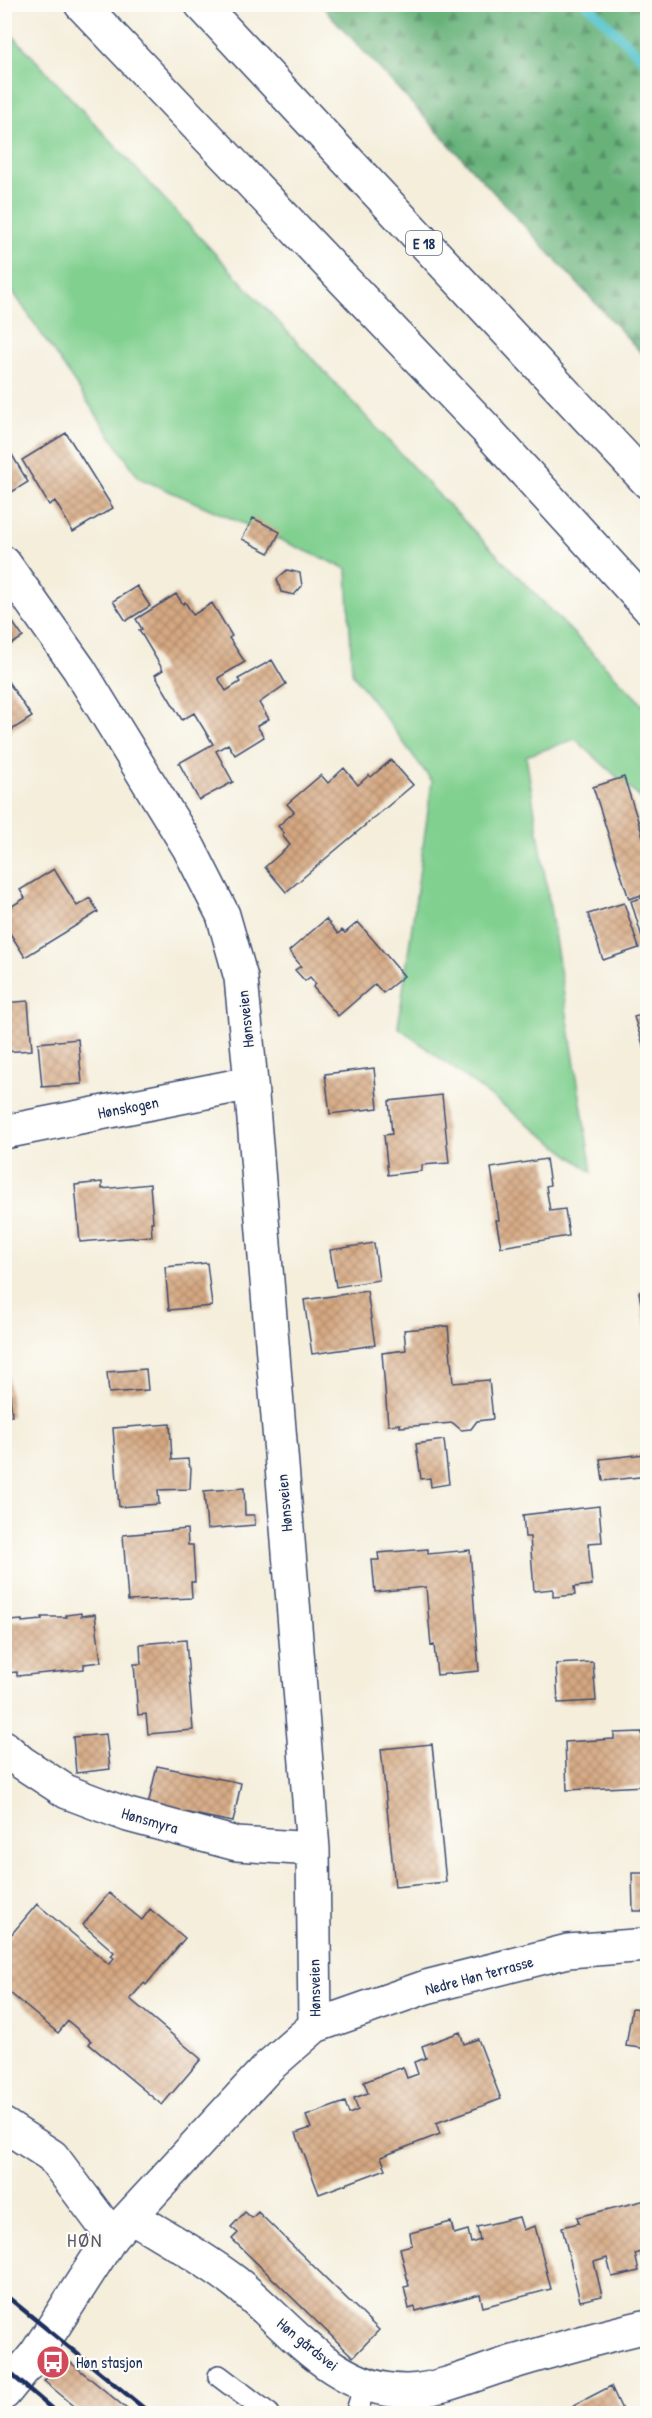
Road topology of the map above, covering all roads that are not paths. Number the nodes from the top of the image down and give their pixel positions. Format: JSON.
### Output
{"nodes":[{"id":1,"x":81,"y":4,"type":"edge"},
{"id":2,"x":201,"y":4,"type":"edge"},
{"id":3,"x":648,"y":482,"type":"edge"},
{"id":4,"x":4,"y":563,"type":"edge"},
{"id":5,"x":648,"y":607,"type":"edge"},
{"id":6,"x":251,"y":1083,"type":"junction"},
{"id":7,"x":4,"y":1132,"type":"edge"},
{"id":8,"x":4,"y":1746,"type":"edge"},
{"id":9,"x":313,"y":1849,"type":"junction"},
{"id":10,"x":648,"y":1945,"type":"edge"},
{"id":11,"x":315,"y":2026,"type":"junction"},
{"id":12,"x":4,"y":2125,"type":"edge"},
{"id":13,"x":122,"y":2226,"type":"junction"},
{"id":14,"x":648,"y":2326,"type":"edge"},
{"id":15,"x":219,"y":2376,"type":"dead end"},
{"id":16,"x":4,"y":2393,"type":"edge"},
{"id":17,"x":360,"y":2399,"type":"edge"},
{"id":18,"x":269,"y":2414,"type":"edge"}],
"edges":[{"from":1,"to":5,"type":"main road"},
{"from":2,"to":3,"type":"main road","number":"E 18"},
{"from":4,"to":6,"type":"main road","name":"Hønsveien"},
{"from":6,"to":7,"type":"main road","name":"Hønskogen"},
{"from":6,"to":9,"type":"main road","name":"Hønsveien"},
{"from":8,"to":9,"type":"main road","name":"Hønsmyra"},
{"from":9,"to":11,"type":"main road","name":"Hønsveien"},
{"from":10,"to":11,"type":"main road","name":"Nedre Høn terrasse"},
{"from":11,"to":13,"type":"main road","name":"Hønsveien"},
{"from":12,"to":13,"type":"main road"},
{"from":13,"to":16,"type":"main road","name":"Hønsveien"},
{"from":13,"to":17,"type":"main road","name":"Høn gårdsvei"},
{"from":14,"to":17,"type":"main road","name":"Høn gårdsvei"},
{"from":15,"to":18,"type":"lane"}]}
